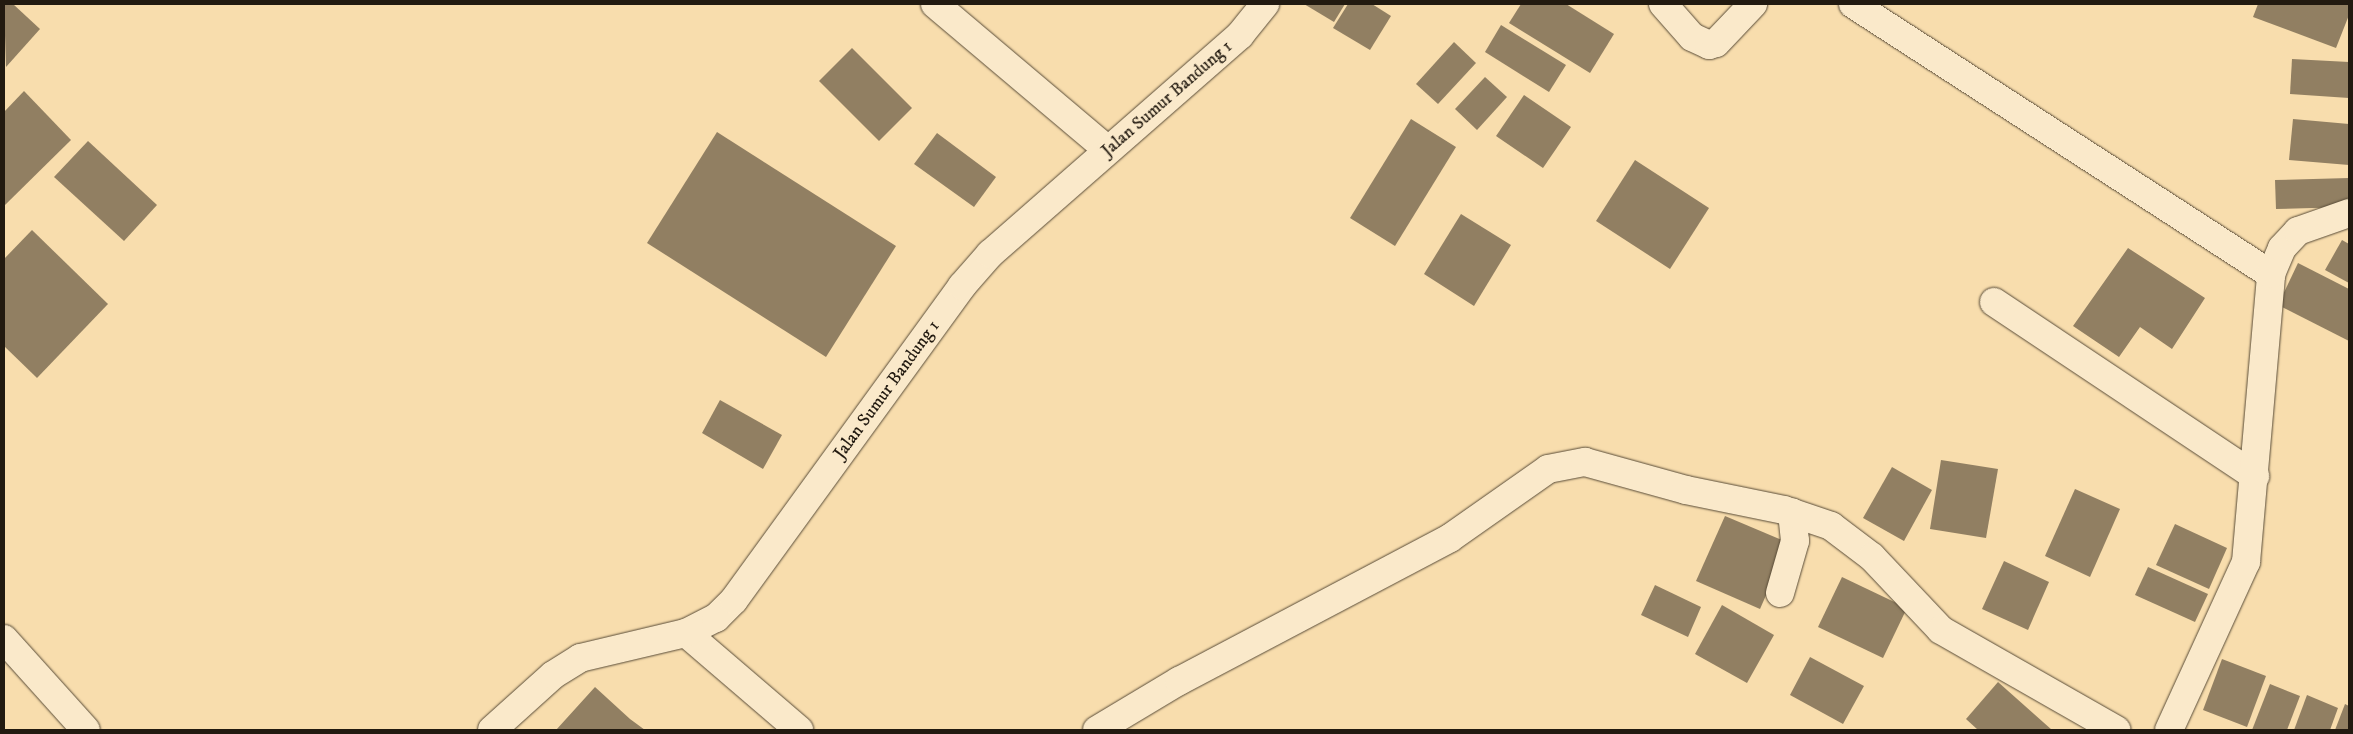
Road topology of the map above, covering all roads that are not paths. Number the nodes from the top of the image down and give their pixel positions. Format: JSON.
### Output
{"nodes":[{"id":1,"x":935,"y":4,"type":"edge"},
{"id":2,"x":1266,"y":4,"type":"edge"},
{"id":3,"x":1663,"y":4,"type":"edge"},
{"id":4,"x":1753,"y":4,"type":"edge"},
{"id":5,"x":1853,"y":4,"type":"edge"},
{"id":6,"x":1108,"y":150,"type":"junction"},
{"id":7,"x":2349,"y":213,"type":"edge"},
{"id":8,"x":2271,"y":274,"type":"junction"},
{"id":9,"x":1994,"y":302,"type":"dead end"},
{"id":10,"x":2255,"y":476,"type":"junction"},
{"id":11,"x":1792,"y":512,"type":"junction"},
{"id":12,"x":1780,"y":593,"type":"dead end"},
{"id":13,"x":686,"y":633,"type":"junction"},
{"id":14,"x":4,"y":638,"type":"edge"},
{"id":15,"x":2086,"y":721,"type":"edge"},
{"id":16,"x":86,"y":730,"type":"edge"},
{"id":17,"x":492,"y":730,"type":"edge"},
{"id":18,"x":799,"y":730,"type":"edge"},
{"id":19,"x":1097,"y":730,"type":"edge"},
{"id":20,"x":2116,"y":730,"type":"edge"},
{"id":21,"x":2169,"y":730,"type":"edge"}],
"edges":[{"from":1,"to":6,"type":"street"},
{"from":2,"to":6,"type":"street","name":"Jalan Sumur Bandung 1"},
{"from":3,"to":4,"type":"street"},
{"from":5,"to":8,"type":"street"},
{"from":6,"to":13,"type":"street","name":"Jalan Sumur Bandung 1"},
{"from":7,"to":8,"type":"street"},
{"from":8,"to":10,"type":"street"},
{"from":9,"to":10,"type":"street"},
{"from":10,"to":21,"type":"street"},
{"from":11,"to":12,"type":"street"},
{"from":11,"to":15,"type":"street"},
{"from":11,"to":19,"type":"street"},
{"from":13,"to":17,"type":"street","name":"Jalan Sumur Bandung 1"},
{"from":13,"to":18,"type":"street"},
{"from":14,"to":16,"type":"street"},
{"from":15,"to":20,"type":"street"}]}
